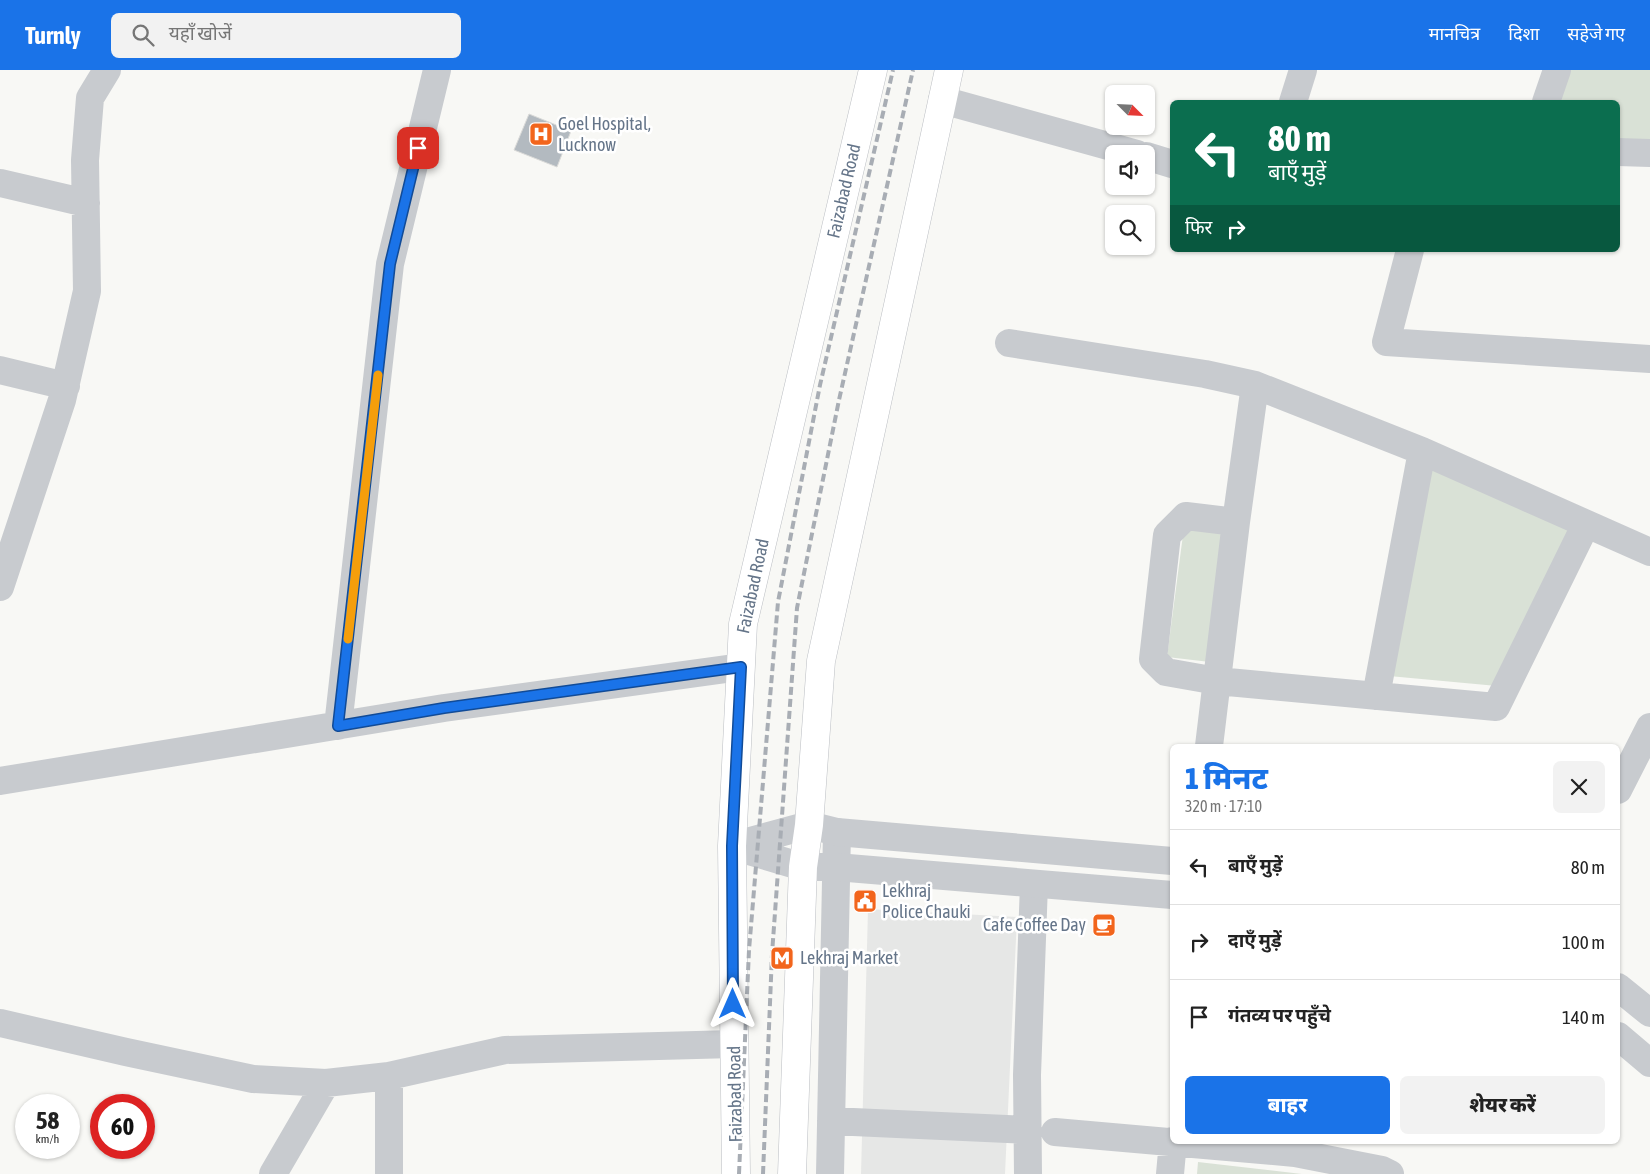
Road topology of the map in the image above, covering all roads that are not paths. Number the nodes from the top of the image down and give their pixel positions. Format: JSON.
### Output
{"nodes":[{"id":1,"x":107,"y":70,"type":"edge"},
{"id":2,"x":437,"y":70,"type":"edge"},
{"id":3,"x":873,"y":70,"type":"edge"},
{"id":4,"x":949,"y":70,"type":"edge"},
{"id":5,"x":1303,"y":70,"type":"edge"},
{"id":6,"x":1557,"y":70,"type":"edge"},
{"id":7,"x":942,"y":100,"type":"junction"},
{"id":8,"x":1295,"y":100,"type":"edge"},
{"id":9,"x":1547,"y":100,"type":"edge"},
{"id":10,"x":1105,"y":145,"type":"edge"},
{"id":11,"x":1620,"y":152,"type":"edge"},
{"id":12,"x":1650,"y":153,"type":"edge"},
{"id":13,"x":1155,"y":159,"type":"edge"},
{"id":14,"x":1170,"y":163,"type":"edge"},
{"id":15,"x":0,"y":183,"type":"edge"},
{"id":16,"x":86,"y":203,"type":"junction"},
{"id":17,"x":1409,"y":252,"type":"edge"},
{"id":18,"x":1009,"y":343,"type":"dead end"},
{"id":19,"x":1650,"y":359,"type":"edge"},
{"id":20,"x":0,"y":370,"type":"edge"},
{"id":21,"x":1255,"y":385,"type":"junction"},
{"id":22,"x":66,"y":386,"type":"junction"},
{"id":23,"x":1422,"y":451,"type":"junction"},
{"id":24,"x":1236,"y":522,"type":"junction"},
{"id":25,"x":1586,"y":524,"type":"junction"},
{"id":26,"x":1650,"y":552,"type":"edge"},
{"id":27,"x":0,"y":587,"type":"edge"},
{"id":28,"x":741,"y":667,"type":"junction"},
{"id":29,"x":1217,"y":681,"type":"junction"},
{"id":30,"x":1376,"y":696,"type":"junction"},
{"id":31,"x":338,"y":726,"type":"junction"},
{"id":32,"x":1650,"y":727,"type":"edge"},
{"id":33,"x":1209,"y":744,"type":"edge"},
{"id":34,"x":0,"y":781,"type":"edge"},
{"id":35,"x":1620,"y":786,"type":"edge"},
{"id":36,"x":809,"y":825,"type":"junction"},
{"id":37,"x":837,"y":832,"type":"junction"},
{"id":38,"x":732,"y":846,"type":"junction"},
{"id":39,"x":1170,"y":861,"type":"edge"},
{"id":40,"x":803,"y":867,"type":"junction"},
{"id":41,"x":836,"y":867,"type":"junction"},
{"id":42,"x":1034,"y":884,"type":"junction"},
{"id":43,"x":1170,"y":895,"type":"edge"},
{"id":44,"x":1620,"y":989,"type":"edge"},
{"id":45,"x":1650,"y":1013,"type":"edge"},
{"id":46,"x":0,"y":1023,"type":"edge"},
{"id":47,"x":1620,"y":1038,"type":"edge"},
{"id":48,"x":734,"y":1044,"type":"junction"},
{"id":49,"x":1650,"y":1063,"type":"edge"},
{"id":50,"x":389,"y":1076,"type":"junction"},
{"id":51,"x":326,"y":1083,"type":"junction"},
{"id":52,"x":831,"y":1121,"type":"junction"},
{"id":53,"x":1028,"y":1130,"type":"junction"},
{"id":54,"x":1055,"y":1132,"type":"dead end"},
{"id":55,"x":1170,"y":1142,"type":"edge"},
{"id":56,"x":1173,"y":1144,"type":"edge"},
{"id":57,"x":1195,"y":1144,"type":"edge"},
{"id":58,"x":273,"y":1174,"type":"edge"},
{"id":59,"x":389,"y":1174,"type":"edge"},
{"id":60,"x":736,"y":1174,"type":"edge"},
{"id":61,"x":792,"y":1174,"type":"edge"},
{"id":62,"x":830,"y":1174,"type":"edge"},
{"id":63,"x":1028,"y":1174,"type":"edge"},
{"id":64,"x":1170,"y":1174,"type":"edge"},
{"id":65,"x":1390,"y":1174,"type":"edge"}],
"edges":[{"from":1,"to":16,"type":"street"},
{"from":2,"to":31,"type":"street"},
{"from":3,"to":28,"type":"main road","name":"Faizabad Road"},
{"from":4,"to":7,"type":"main road"},
{"from":5,"to":8,"type":"street"},
{"from":6,"to":9,"type":"street"},
{"from":7,"to":10,"type":"street"},
{"from":7,"to":36,"type":"main road"},
{"from":11,"to":12,"type":"street"},
{"from":13,"to":14,"type":"street"},
{"from":15,"to":16,"type":"street"},
{"from":16,"to":22,"type":"street"},
{"from":17,"to":19,"type":"street"},
{"from":18,"to":21,"type":"street"},
{"from":20,"to":22,"type":"street"},
{"from":21,"to":23,"type":"street"},
{"from":21,"to":24,"type":"street"},
{"from":22,"to":27,"type":"street"},
{"from":23,"to":25,"type":"street"},
{"from":23,"to":30,"type":"street"},
{"from":24,"to":29,"type":"street"},
{"from":24,"to":29,"type":"street"},
{"from":25,"to":26,"type":"street"},
{"from":25,"to":30,"type":"street"},
{"from":28,"to":31,"type":"street"},
{"from":28,"to":38,"type":"main road","name":"Faizabad Road"},
{"from":29,"to":30,"type":"street"},
{"from":29,"to":33,"type":"street"},
{"from":31,"to":34,"type":"street"},
{"from":32,"to":35,"type":"street"},
{"from":36,"to":37,"type":"street"},
{"from":36,"to":38,"type":"street"},
{"from":36,"to":40,"type":"main road"},
{"from":37,"to":39,"type":"street"},
{"from":37,"to":41,"type":"street"},
{"from":38,"to":40,"type":"street"},
{"from":38,"to":48,"type":"main road","name":"Faizabad Road"},
{"from":40,"to":41,"type":"street"},
{"from":40,"to":61,"type":"main road"},
{"from":41,"to":42,"type":"street"},
{"from":41,"to":52,"type":"street"},
{"from":42,"to":43,"type":"street"},
{"from":42,"to":53,"type":"street"},
{"from":44,"to":45,"type":"street"},
{"from":46,"to":51,"type":"street"},
{"from":47,"to":49,"type":"street"},
{"from":48,"to":50,"type":"street"},
{"from":48,"to":60,"type":"main road","name":"Faizabad Road"},
{"from":50,"to":51,"type":"street"},
{"from":50,"to":59,"type":"street"},
{"from":51,"to":58,"type":"street"},
{"from":52,"to":53,"type":"street"},
{"from":52,"to":62,"type":"street"},
{"from":53,"to":63,"type":"street"},
{"from":54,"to":55,"type":"street"},
{"from":56,"to":64,"type":"street"},
{"from":57,"to":65,"type":"street"}]}
